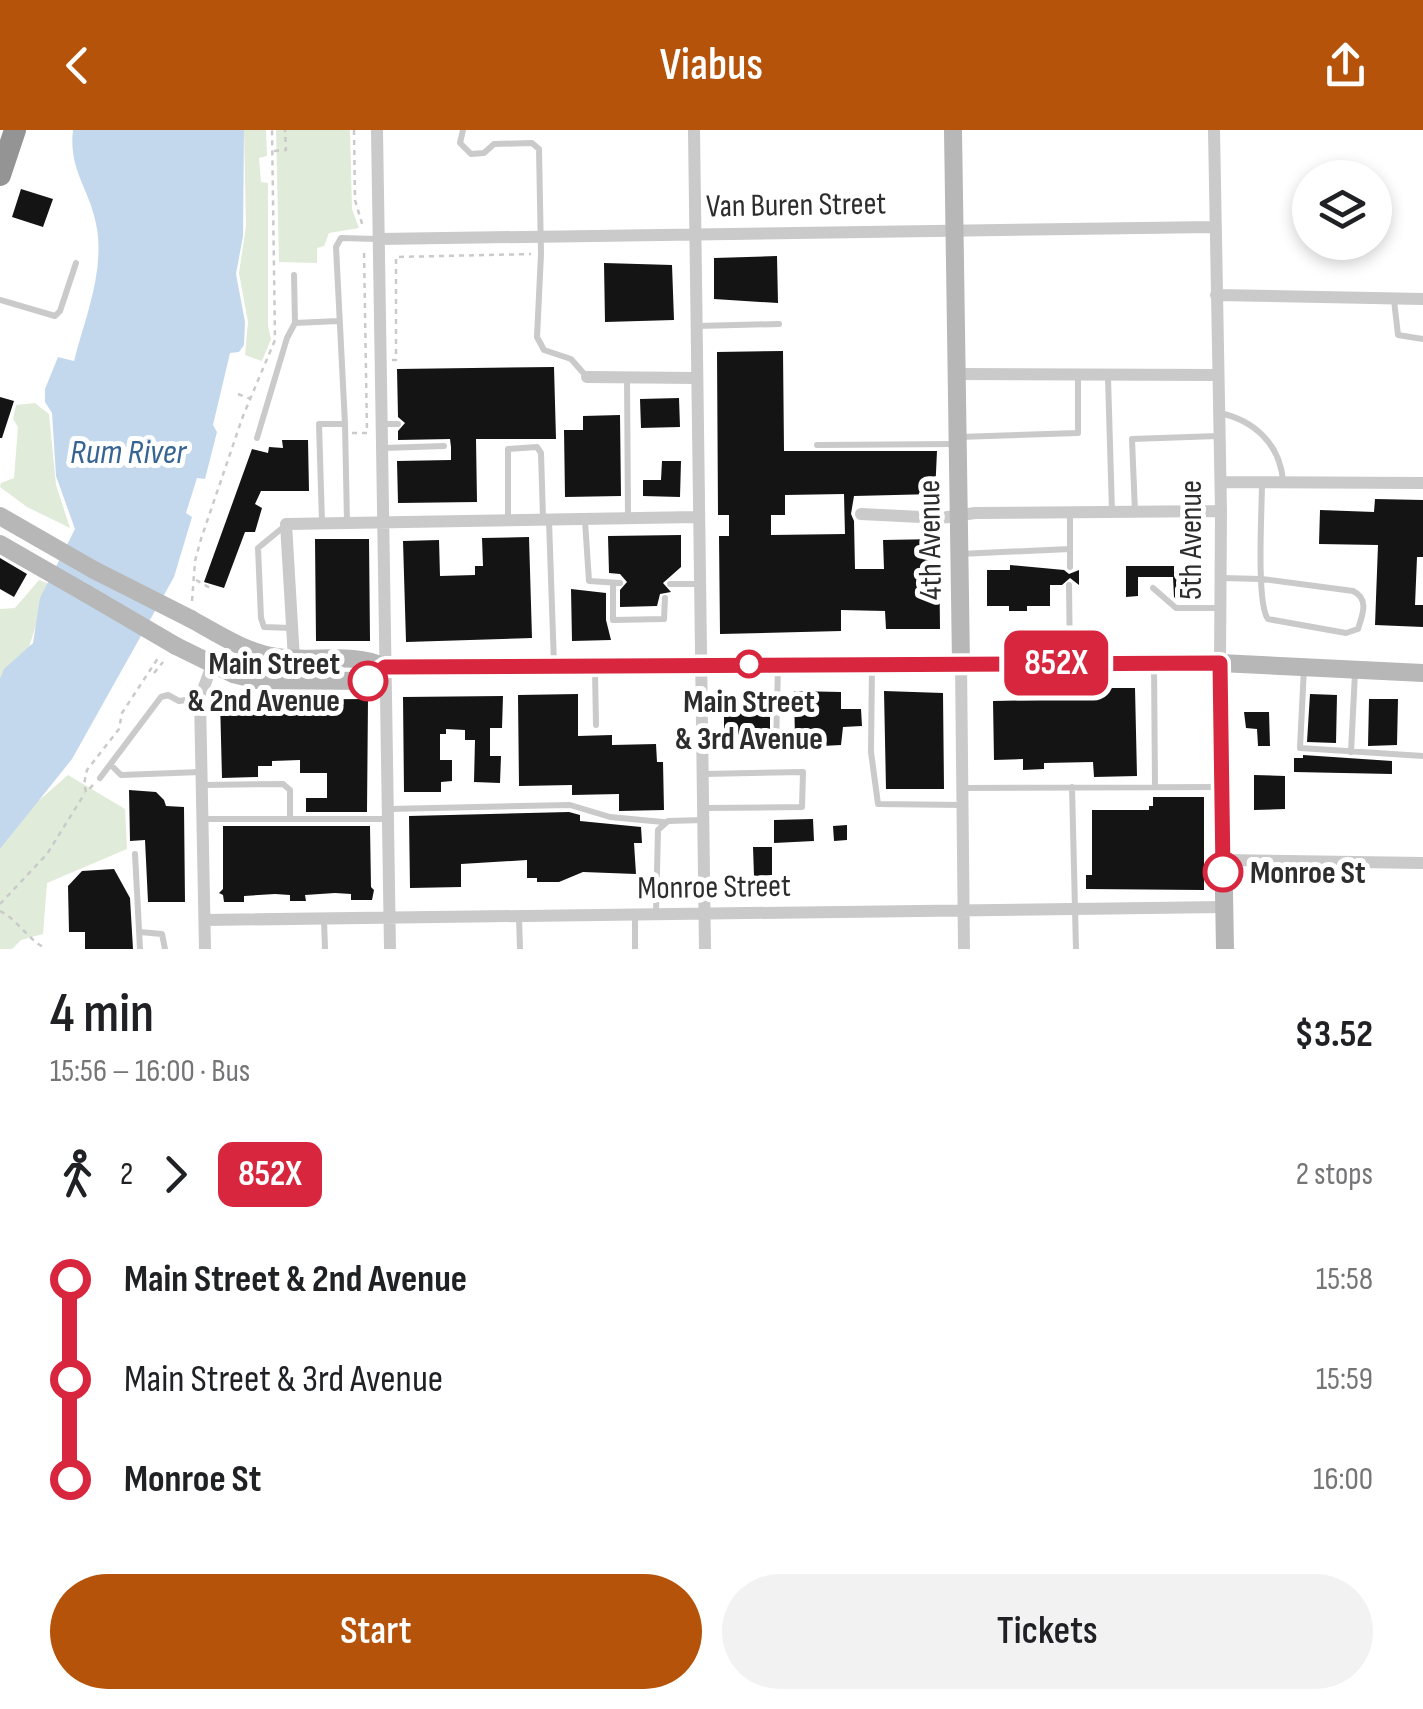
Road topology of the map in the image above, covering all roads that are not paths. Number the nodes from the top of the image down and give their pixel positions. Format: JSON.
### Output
{"nodes":[{"id":1,"x":16,"y":130,"type":"edge"},
{"id":2,"x":376,"y":130,"type":"edge"},
{"id":3,"x":463,"y":130,"type":"edge"},
{"id":4,"x":694,"y":130,"type":"edge"},
{"id":5,"x":953,"y":130,"type":"edge"},
{"id":6,"x":1214,"y":130,"type":"edge"},
{"id":7,"x":1,"y":168,"type":"edge"},
{"id":8,"x":1213,"y":227,"type":"junction"},
{"id":9,"x":954,"y":230,"type":"junction"},
{"id":10,"x":697,"y":233,"type":"junction"},
{"id":11,"x":541,"y":236,"type":"junction"},
{"id":12,"x":379,"y":239,"type":"junction"},
{"id":13,"x":76,"y":262,"type":"dead end"},
{"id":14,"x":294,"y":275,"type":"dead end"},
{"id":15,"x":1216,"y":295,"type":"junction"},
{"id":16,"x":1394,"y":298,"type":"junction"},
{"id":17,"x":1423,"y":299,"type":"edge"},
{"id":18,"x":0,"y":300,"type":"edge"},
{"id":19,"x":338,"y":321,"type":"junction"},
{"id":20,"x":295,"y":323,"type":"junction"},
{"id":21,"x":779,"y":324,"type":"dead end"},
{"id":22,"x":696,"y":326,"type":"junction"},
{"id":23,"x":1423,"y":339,"type":"edge"},
{"id":24,"x":956,"y":374,"type":"junction"},
{"id":25,"x":1078,"y":375,"type":"junction"},
{"id":26,"x":1108,"y":376,"type":"junction"},
{"id":27,"x":1218,"y":376,"type":"junction"},
{"id":28,"x":587,"y":377,"type":"joint"},
{"id":29,"x":627,"y":377,"type":"junction"},
{"id":30,"x":696,"y":378,"type":"junction"},
{"id":31,"x":1219,"y":413,"type":"junction"},
{"id":32,"x":382,"y":424,"type":"junction"},
{"id":33,"x":398,"y":424,"type":"dead end"},
{"id":34,"x":346,"y":428,"type":"junction"},
{"id":35,"x":1220,"y":436,"type":"junction"},
{"id":36,"x":257,"y":438,"type":"dead end"},
{"id":37,"x":958,"y":440,"type":"junction"},
{"id":38,"x":444,"y":446,"type":"dead end"},
{"id":39,"x":818,"y":446,"type":"dead end"},
{"id":40,"x":382,"y":448,"type":"junction"},
{"id":41,"x":1220,"y":482,"type":"junction"},
{"id":42,"x":1262,"y":482,"type":"junction"},
{"id":43,"x":1283,"y":482,"type":"junction"},
{"id":44,"x":1423,"y":483,"type":"edge"},
{"id":45,"x":1221,"y":511,"type":"junction"},
{"id":46,"x":1070,"y":512,"type":"junction"},
{"id":47,"x":1112,"y":512,"type":"junction"},
{"id":48,"x":1136,"y":512,"type":"junction"},
{"id":49,"x":861,"y":514,"type":"dead end"},
{"id":50,"x":959,"y":514,"type":"junction"},
{"id":51,"x":0,"y":516,"type":"edge"},
{"id":52,"x":697,"y":517,"type":"junction"},
{"id":53,"x":628,"y":519,"type":"junction"},
{"id":54,"x":546,"y":520,"type":"junction"},
{"id":55,"x":585,"y":520,"type":"junction"},
{"id":56,"x":508,"y":521,"type":"junction"},
{"id":57,"x":384,"y":522,"type":"junction"},
{"id":58,"x":286,"y":524,"type":"junction"},
{"id":59,"x":322,"y":524,"type":"junction"},
{"id":60,"x":348,"y":524,"type":"junction"},
{"id":61,"x":0,"y":544,"type":"edge"},
{"id":62,"x":1070,"y":549,"type":"junction"},
{"id":63,"x":959,"y":554,"type":"junction"},
{"id":64,"x":1070,"y":567,"type":"dead end"},
{"id":65,"x":1220,"y":578,"type":"junction"},
{"id":66,"x":1262,"y":579,"type":"junction"},
{"id":67,"x":670,"y":584,"type":"dead end"},
{"id":68,"x":698,"y":584,"type":"junction"},
{"id":69,"x":1070,"y":585,"type":"dead end"},
{"id":70,"x":1153,"y":588,"type":"dead end"},
{"id":71,"x":665,"y":598,"type":"dead end"},
{"id":72,"x":1220,"y":608,"type":"junction"},
{"id":73,"x":293,"y":628,"type":"junction"},
{"id":74,"x":294,"y":659,"type":"junction"},
{"id":75,"x":700,"y":663,"type":"junction"},
{"id":76,"x":960,"y":663,"type":"junction"},
{"id":77,"x":1070,"y":663,"type":"junction"},
{"id":78,"x":1154,"y":663,"type":"junction"},
{"id":79,"x":1220,"y":663,"type":"junction"},
{"id":80,"x":595,"y":664,"type":"junction"},
{"id":81,"x":778,"y":664,"type":"junction"},
{"id":82,"x":872,"y":664,"type":"junction"},
{"id":83,"x":212,"y":665,"type":"junction"},
{"id":84,"x":554,"y":665,"type":"junction"},
{"id":85,"x":385,"y":667,"type":"junction"},
{"id":86,"x":1304,"y":667,"type":"junction"},
{"id":87,"x":1355,"y":670,"type":"junction"},
{"id":88,"x":1423,"y":673,"type":"edge"},
{"id":89,"x":200,"y":698,"type":"junction"},
{"id":90,"x":596,"y":725,"type":"dead end"},
{"id":91,"x":702,"y":750,"type":"junction"},
{"id":92,"x":1351,"y":752,"type":"junction"},
{"id":93,"x":1423,"y":756,"type":"edge"},
{"id":94,"x":112,"y":765,"type":"junction"},
{"id":95,"x":702,"y":774,"type":"junction"},
{"id":96,"x":100,"y":778,"type":"road end"},
{"id":97,"x":201,"y":778,"type":"junction"},
{"id":98,"x":1072,"y":787,"type":"junction"},
{"id":99,"x":1155,"y":787,"type":"junction"},
{"id":100,"x":1222,"y":787,"type":"junction"},
{"id":101,"x":962,"y":788,"type":"junction"},
{"id":102,"x":962,"y":805,"type":"junction"},
{"id":103,"x":388,"y":814,"type":"junction"},
{"id":104,"x":703,"y":814,"type":"junction"},
{"id":105,"x":290,"y":819,"type":"junction"},
{"id":106,"x":202,"y":820,"type":"junction"},
{"id":107,"x":664,"y":822,"type":"junction"},
{"id":108,"x":135,"y":854,"type":"dead end"},
{"id":109,"x":1223,"y":860,"type":"junction"},
{"id":110,"x":1423,"y":863,"type":"edge"},
{"id":111,"x":1224,"y":907,"type":"junction"},
{"id":112,"x":1075,"y":910,"type":"junction"},
{"id":113,"x":963,"y":911,"type":"junction"},
{"id":114,"x":704,"y":913,"type":"junction"},
{"id":115,"x":635,"y":914,"type":"junction"},
{"id":116,"x":656,"y":914,"type":"junction"},
{"id":117,"x":520,"y":916,"type":"junction"},
{"id":118,"x":390,"y":917,"type":"junction"},
{"id":119,"x":324,"y":918,"type":"junction"},
{"id":120,"x":205,"y":920,"type":"junction"},
{"id":121,"x":140,"y":932,"type":"junction"},
{"id":122,"x":140,"y":949,"type":"edge"},
{"id":123,"x":164,"y":949,"type":"edge"},
{"id":124,"x":205,"y":949,"type":"edge"},
{"id":125,"x":324,"y":949,"type":"edge"},
{"id":126,"x":390,"y":949,"type":"edge"},
{"id":127,"x":520,"y":949,"type":"edge"},
{"id":128,"x":636,"y":949,"type":"edge"},
{"id":129,"x":705,"y":949,"type":"edge"},
{"id":130,"x":964,"y":949,"type":"edge"},
{"id":131,"x":1076,"y":949,"type":"edge"},
{"id":132,"x":1225,"y":949,"type":"edge"}],
"edges":[{"from":1,"to":7,"type":"highway"},
{"from":2,"to":12,"type":"street"},
{"from":3,"to":11,"type":"lane"},
{"from":4,"to":10,"type":"street"},
{"from":5,"to":9,"type":"main road","name":"4th Avenue"},
{"from":6,"to":8,"type":"street","name":"5th Avenue"},
{"from":8,"to":9,"type":"street","name":"Van Buren Street"},
{"from":8,"to":15,"type":"street","name":"5th Avenue"},
{"from":9,"to":10,"type":"street","name":"Van Buren Street"},
{"from":9,"to":24,"type":"main road","name":"4th Avenue"},
{"from":10,"to":11,"type":"street","name":"Van Buren Street"},
{"from":10,"to":22,"type":"street"},
{"from":11,"to":12,"type":"street","name":"Van Buren Street"},
{"from":11,"to":28,"type":"lane"},
{"from":12,"to":19,"type":"lane"},
{"from":12,"to":32,"type":"street"},
{"from":13,"to":18,"type":"lane"},
{"from":14,"to":20,"type":"lane"},
{"from":15,"to":16,"type":"street"},
{"from":15,"to":27,"type":"street","name":"5th Avenue"},
{"from":16,"to":17,"type":"street"},
{"from":16,"to":23,"type":"lane"},
{"from":19,"to":20,"type":"lane"},
{"from":19,"to":34,"type":"lane"},
{"from":20,"to":36,"type":"lane"},
{"from":21,"to":22,"type":"lane"},
{"from":22,"to":30,"type":"street"},
{"from":24,"to":25,"type":"street"},
{"from":24,"to":37,"type":"main road","name":"4th Avenue"},
{"from":25,"to":26,"type":"street"},
{"from":25,"to":37,"type":"lane"},
{"from":26,"to":27,"type":"street"},
{"from":26,"to":47,"type":"lane"},
{"from":27,"to":31,"type":"street","name":"5th Avenue"},
{"from":28,"to":29,"type":"street"},
{"from":29,"to":30,"type":"street"},
{"from":29,"to":53,"type":"lane"},
{"from":30,"to":52,"type":"street"},
{"from":31,"to":35,"type":"street","name":"5th Avenue"},
{"from":31,"to":43,"type":"lane"},
{"from":32,"to":33,"type":"lane"},
{"from":32,"to":40,"type":"street"},
{"from":34,"to":59,"type":"lane"},
{"from":34,"to":60,"type":"lane"},
{"from":35,"to":41,"type":"street","name":"5th Avenue"},
{"from":35,"to":48,"type":"lane"},
{"from":37,"to":39,"type":"lane"},
{"from":37,"to":50,"type":"main road","name":"4th Avenue"},
{"from":38,"to":40,"type":"lane"},
{"from":40,"to":57,"type":"street"},
{"from":41,"to":42,"type":"street"},
{"from":41,"to":45,"type":"street","name":"5th Avenue"},
{"from":42,"to":43,"type":"street"},
{"from":42,"to":66,"type":"lane"},
{"from":43,"to":44,"type":"street"},
{"from":45,"to":48,"type":"street"},
{"from":45,"to":65,"type":"street","name":"5th Avenue"},
{"from":46,"to":47,"type":"street"},
{"from":46,"to":50,"type":"street"},
{"from":46,"to":62,"type":"lane"},
{"from":47,"to":48,"type":"street"},
{"from":49,"to":50,"type":"street"},
{"from":50,"to":63,"type":"main road","name":"4th Avenue"},
{"from":51,"to":74,"type":"main road","bridge":true},
{"from":52,"to":53,"type":"street"},
{"from":52,"to":68,"type":"street"},
{"from":53,"to":55,"type":"street"},
{"from":54,"to":55,"type":"street"},
{"from":54,"to":56,"type":"street"},
{"from":54,"to":56,"type":"lane"},
{"from":54,"to":84,"type":"lane"},
{"from":55,"to":71,"type":"lane"},
{"from":56,"to":57,"type":"street"},
{"from":57,"to":60,"type":"street"},
{"from":57,"to":85,"type":"street"},
{"from":58,"to":59,"type":"street"},
{"from":58,"to":73,"type":"street"},
{"from":58,"to":73,"type":"lane"},
{"from":59,"to":60,"type":"street"},
{"from":61,"to":83,"type":"main road","bridge":true},
{"from":62,"to":63,"type":"lane"},
{"from":62,"to":64,"type":"lane"},
{"from":63,"to":76,"type":"main road","name":"4th Avenue"},
{"from":65,"to":66,"type":"lane"},
{"from":65,"to":72,"type":"street","name":"5th Avenue"},
{"from":66,"to":66,"type":"lane"},
{"from":67,"to":68,"type":"lane"},
{"from":68,"to":75,"type":"street"},
{"from":69,"to":77,"type":"lane"},
{"from":70,"to":72,"type":"lane"},
{"from":72,"to":79,"type":"street","name":"5th Avenue"},
{"from":73,"to":74,"type":"street"},
{"from":74,"to":85,"type":"main road"},
{"from":75,"to":80,"type":"main road"},
{"from":75,"to":81,"type":"main road"},
{"from":75,"to":91,"type":"street"},
{"from":76,"to":77,"type":"main road"},
{"from":76,"to":82,"type":"main road"},
{"from":76,"to":101,"type":"street","name":"4th Avenue"},
{"from":77,"to":78,"type":"main road"},
{"from":78,"to":79,"type":"main road"},
{"from":78,"to":99,"type":"lane"},
{"from":79,"to":86,"type":"main road"},
{"from":79,"to":100,"type":"main road","name":"5th Avenue"},
{"from":80,"to":84,"type":"main road"},
{"from":80,"to":90,"type":"lane"},
{"from":81,"to":82,"type":"main road"},
{"from":81,"to":91,"type":"lane"},
{"from":82,"to":102,"type":"lane"},
{"from":83,"to":85,"type":"main road"},
{"from":83,"to":89,"type":"street"},
{"from":84,"to":85,"type":"main road"},
{"from":85,"to":103,"type":"street"},
{"from":86,"to":87,"type":"main road"},
{"from":86,"to":92,"type":"lane"},
{"from":87,"to":88,"type":"main road"},
{"from":87,"to":92,"type":"lane"},
{"from":89,"to":94,"type":"lane"},
{"from":89,"to":97,"type":"street"},
{"from":91,"to":95,"type":"street"},
{"from":92,"to":93,"type":"lane"},
{"from":94,"to":96,"type":"lane"},
{"from":94,"to":97,"type":"lane"},
{"from":95,"to":104,"type":"street"},
{"from":95,"to":104,"type":"lane"},
{"from":97,"to":105,"type":"lane"},
{"from":97,"to":106,"type":"street"},
{"from":98,"to":99,"type":"lane"},
{"from":98,"to":101,"type":"lane"},
{"from":98,"to":112,"type":"lane"},
{"from":99,"to":100,"type":"lane"},
{"from":100,"to":109,"type":"main road","name":"5th Avenue"},
{"from":101,"to":102,"type":"street","name":"4th Avenue"},
{"from":102,"to":113,"type":"street","name":"4th Avenue"},
{"from":103,"to":105,"type":"lane"},
{"from":103,"to":107,"type":"lane"},
{"from":103,"to":118,"type":"street"},
{"from":104,"to":107,"type":"lane"},
{"from":104,"to":114,"type":"street"},
{"from":105,"to":106,"type":"lane"},
{"from":106,"to":120,"type":"street"},
{"from":107,"to":116,"type":"lane"},
{"from":108,"to":121,"type":"lane"},
{"from":109,"to":110,"type":"street"},
{"from":109,"to":111,"type":"main road","name":"5th Avenue"},
{"from":111,"to":112,"type":"street","name":"Monroe Street"},
{"from":111,"to":132,"type":"main road","name":"5th Avenue"},
{"from":112,"to":113,"type":"street","name":"Monroe Street"},
{"from":112,"to":131,"type":"lane"},
{"from":113,"to":114,"type":"street","name":"Monroe Street"},
{"from":113,"to":130,"type":"street","name":"4th Avenue"},
{"from":114,"to":116,"type":"street","name":"Monroe Street"},
{"from":114,"to":129,"type":"street"},
{"from":115,"to":116,"type":"street","name":"Monroe Street"},
{"from":115,"to":117,"type":"street","name":"Monroe Street"},
{"from":115,"to":128,"type":"lane"},
{"from":117,"to":118,"type":"street","name":"Monroe Street"},
{"from":117,"to":127,"type":"lane"},
{"from":118,"to":119,"type":"street","name":"Monroe Street"},
{"from":118,"to":126,"type":"street"},
{"from":119,"to":120,"type":"street","name":"Monroe Street"},
{"from":119,"to":125,"type":"lane"},
{"from":120,"to":124,"type":"street"},
{"from":121,"to":122,"type":"lane"},
{"from":121,"to":123,"type":"lane"}]}
